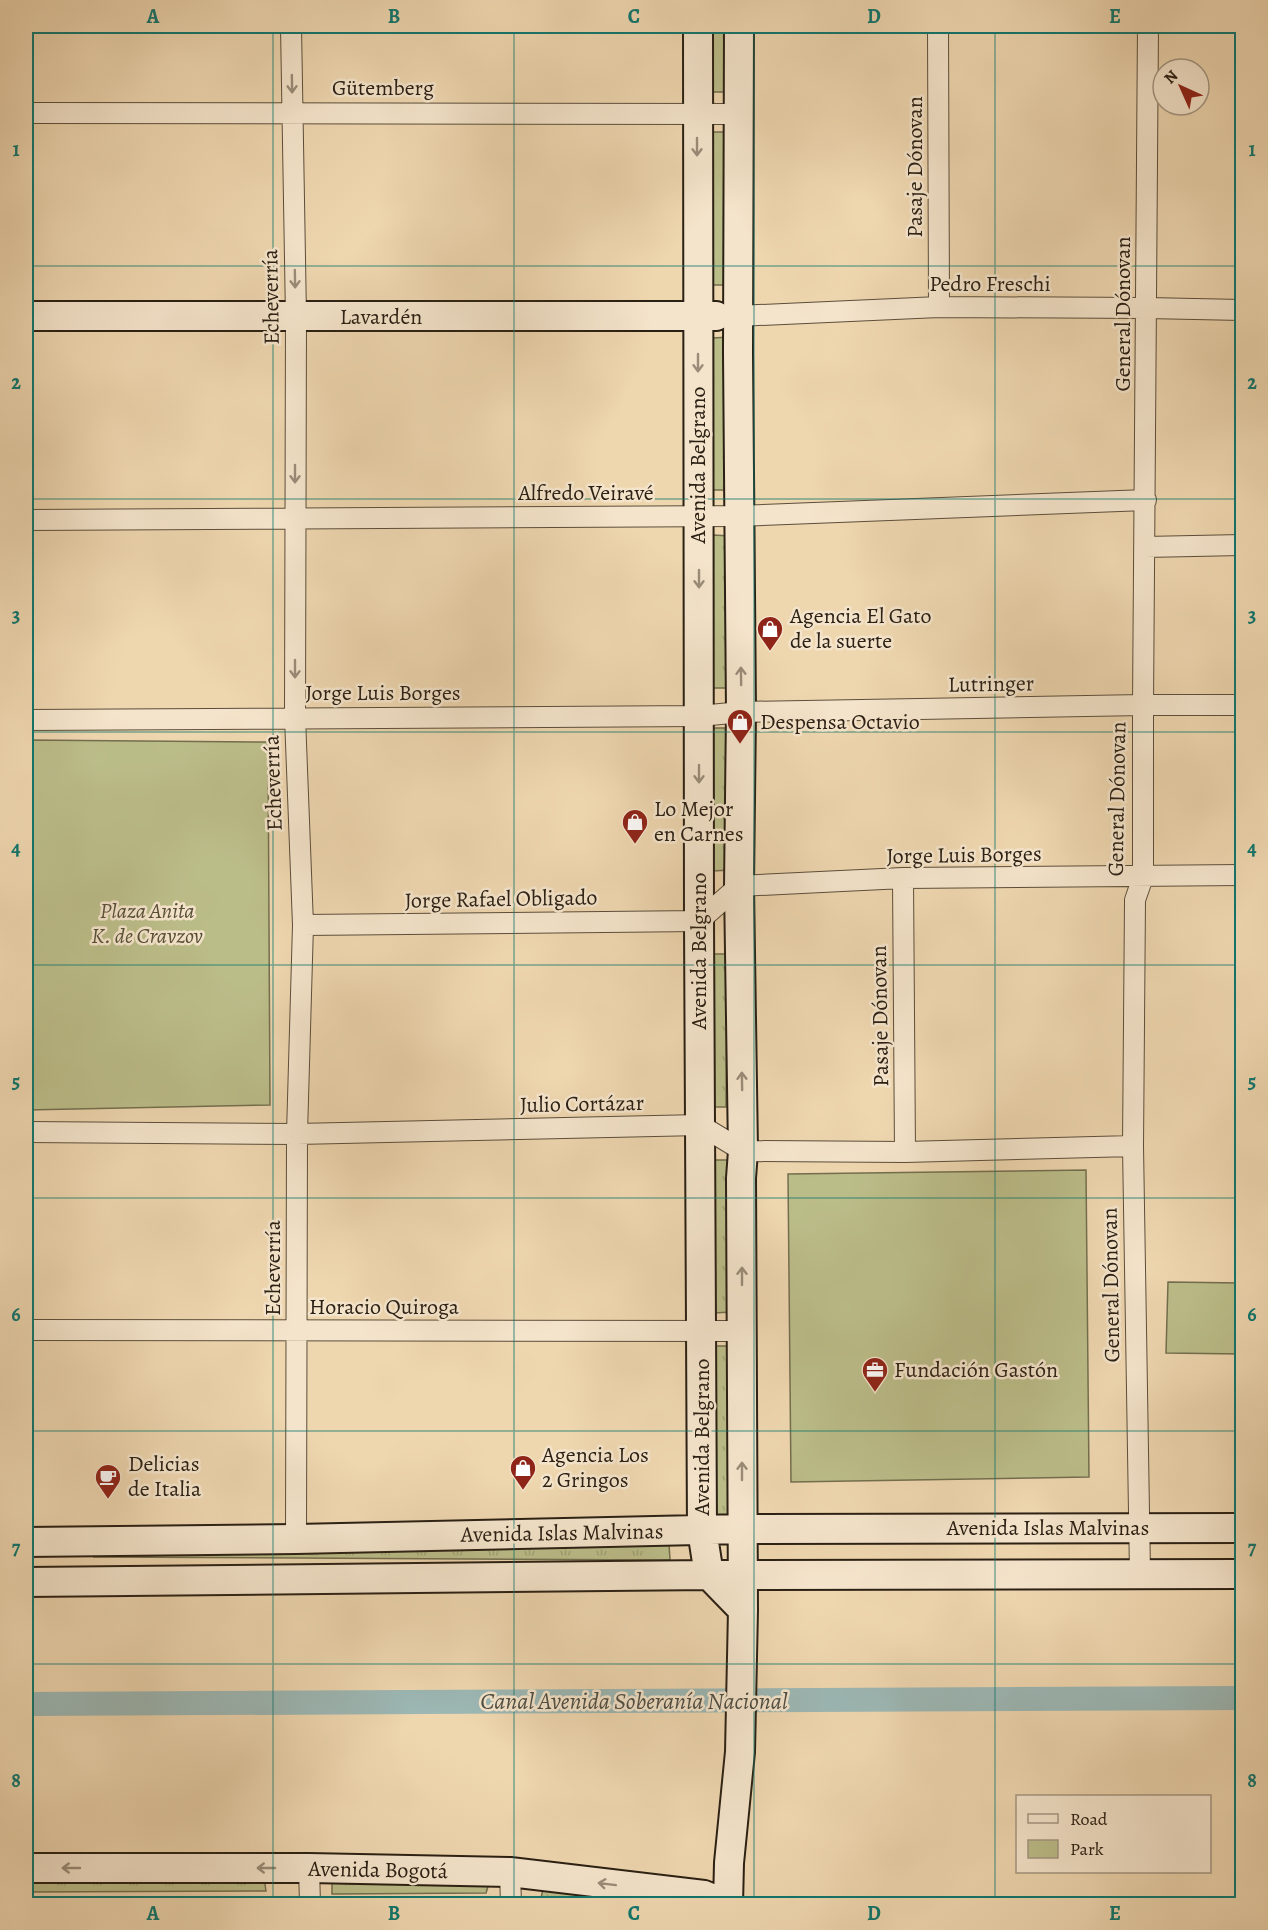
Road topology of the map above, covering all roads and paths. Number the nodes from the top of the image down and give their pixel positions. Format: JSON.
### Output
{"nodes":[{"id":1,"x":291,"y":26,"type":"edge"},
{"id":2,"x":698,"y":26,"type":"edge"},
{"id":3,"x":739,"y":26,"type":"edge"},
{"id":4,"x":938,"y":26,"type":"edge"},
{"id":5,"x":1148,"y":26,"type":"edge"},
{"id":6,"x":293,"y":112,"type":"junction"},
{"id":7,"x":26,"y":113,"type":"edge"},
{"id":8,"x":697,"y":113,"type":"junction"},
{"id":9,"x":740,"y":114,"type":"junction"},
{"id":10,"x":939,"y":307,"type":"junction"},
{"id":11,"x":1147,"y":308,"type":"junction"},
{"id":12,"x":1242,"y":310,"type":"edge"},
{"id":13,"x":26,"y":316,"type":"edge"},
{"id":14,"x":698,"y":316,"type":"junction"},
{"id":15,"x":737,"y":316,"type":"junction"},
{"id":16,"x":296,"y":318,"type":"junction"},
{"id":17,"x":1146,"y":500,"type":"junction"},
{"id":18,"x":738,"y":516,"type":"junction"},
{"id":19,"x":698,"y":517,"type":"junction"},
{"id":20,"x":295,"y":519,"type":"junction"},
{"id":21,"x":26,"y":520,"type":"edge"},
{"id":22,"x":1242,"y":545,"type":"edge"},
{"id":23,"x":1145,"y":547,"type":"junction"},
{"id":24,"x":1143,"y":705,"type":"junction"},
{"id":25,"x":1242,"y":705,"type":"edge"},
{"id":26,"x":741,"y":712,"type":"junction"},
{"id":27,"x":700,"y":716,"type":"junction"},
{"id":28,"x":295,"y":717,"type":"junction"},
{"id":29,"x":26,"y":720,"type":"edge"},
{"id":30,"x":1242,"y":875,"type":"edge"},
{"id":31,"x":1143,"y":877,"type":"junction"},
{"id":32,"x":903,"y":878,"type":"junction"},
{"id":33,"x":739,"y":886,"type":"junction"},
{"id":34,"x":699,"y":921,"type":"junction"},
{"id":35,"x":303,"y":926,"type":"junction"},
{"id":36,"x":700,"y":1125,"type":"junction"},
{"id":37,"x":26,"y":1132,"type":"edge"},
{"id":38,"x":297,"y":1134,"type":"junction"},
{"id":39,"x":1133,"y":1146,"type":"junction"},
{"id":40,"x":742,"y":1152,"type":"junction"},
{"id":41,"x":905,"y":1152,"type":"junction"},
{"id":42,"x":26,"y":1330,"type":"edge"},
{"id":43,"x":297,"y":1331,"type":"junction"},
{"id":44,"x":702,"y":1331,"type":"junction"},
{"id":45,"x":742,"y":1331,"type":"junction"},
{"id":46,"x":1140,"y":1528,"type":"junction"},
{"id":47,"x":1242,"y":1528,"type":"edge"},
{"id":48,"x":743,"y":1529,"type":"junction"},
{"id":49,"x":702,"y":1530,"type":"junction"},
{"id":50,"x":296,"y":1539,"type":"junction"},
{"id":51,"x":26,"y":1542,"type":"edge"},
{"id":52,"x":26,"y":1560,"type":"edge"},
{"id":53,"x":1140,"y":1573,"type":"junction"},
{"id":54,"x":1242,"y":1574,"type":"edge"},
{"id":55,"x":709,"y":1575,"type":"junction"},
{"id":56,"x":743,"y":1575,"type":"junction"},
{"id":57,"x":127,"y":1581,"type":"junction"},
{"id":58,"x":26,"y":1582,"type":"edge"},
{"id":59,"x":743,"y":1610,"type":"junction"},
{"id":60,"x":26,"y":1868,"type":"edge"},
{"id":61,"x":309,"y":1868,"type":"junction"},
{"id":62,"x":510,"y":1872,"type":"junction"},
{"id":63,"x":310,"y":1905,"type":"edge"},
{"id":64,"x":511,"y":1905,"type":"edge"},
{"id":65,"x":727,"y":1905,"type":"edge"}],
"edges":[{"from":1,"to":6,"type":"street","name":"Echeverría","one_way":true},
{"from":2,"to":8,"type":"main road","name":"Avenida Belgrano"},
{"from":3,"to":9,"type":"main road","name":"Avenida Belgrano"},
{"from":4,"to":10,"type":"street","name":"Pasaje Dónovan"},
{"from":5,"to":11,"type":"street","name":"General Dónovan"},
{"from":6,"to":7,"type":"street","name":"Gütemberg"},
{"from":6,"to":8,"type":"street","name":"Gütemberg"},
{"from":6,"to":16,"type":"street","name":"Echeverría","one_way":true},
{"from":8,"to":9,"type":"street","name":"Gütemberg"},
{"from":8,"to":14,"type":"main road","name":"Avenida Belgrano","one_way":true},
{"from":9,"to":15,"type":"main road","name":"Avenida Belgrano"},
{"from":10,"to":11,"type":"street","name":"Pedro Freschi"},
{"from":10,"to":15,"type":"street","name":"Pedro Freschi"},
{"from":11,"to":12,"type":"street","name":"Pedro Freschi"},
{"from":11,"to":17,"type":"street","name":"General Dónovan"},
{"from":13,"to":16,"type":"main road","name":"Lavardén"},
{"from":14,"to":15,"type":"main road","name":"Lavardén"},
{"from":14,"to":16,"type":"main road","name":"Lavardén"},
{"from":14,"to":19,"type":"main road","name":"Avenida Belgrano","one_way":true},
{"from":15,"to":18,"type":"main road","name":"Avenida Belgrano"},
{"from":16,"to":20,"type":"street","name":"Echeverría","one_way":true},
{"from":17,"to":18,"type":"street","name":"Alfredo Veiravé"},
{"from":17,"to":23,"type":"street","name":"General Dónovan"},
{"from":18,"to":19,"type":"street","name":"Alfredo Veiravé"},
{"from":26,"to":18,"type":"main road","name":"Avenida Belgrano","one_way":true},
{"from":19,"to":20,"type":"street","name":"Alfredo Veiravé"},
{"from":19,"to":27,"type":"main road","name":"Avenida Belgrano","one_way":true},
{"from":20,"to":21,"type":"street","name":"Alfredo Veiravé"},
{"from":20,"to":28,"type":"street","name":"Echeverría","one_way":true},
{"from":22,"to":23,"type":"street"},
{"from":23,"to":24,"type":"street","name":"General Dónovan"},
{"from":24,"to":25,"type":"street","name":"Lutringer"},
{"from":24,"to":26,"type":"street","name":"Lutringer"},
{"from":24,"to":31,"type":"street","name":"General Dónovan"},
{"from":26,"to":27,"type":"street","name":"Jorge Luis Borges"},
{"from":26,"to":33,"type":"main road","name":"Avenida Belgrano"},
{"from":27,"to":28,"type":"street","name":"Jorge Luis Borges"},
{"from":27,"to":34,"type":"main road","name":"Avenida Belgrano","one_way":true},
{"from":28,"to":29,"type":"street","name":"Jorge Luis Borges"},
{"from":28,"to":35,"type":"street","name":"Echeverría"},
{"from":30,"to":31,"type":"street","name":"Jorge Luis Borges"},
{"from":31,"to":32,"type":"street","name":"Jorge Luis Borges"},
{"from":31,"to":39,"type":"street","name":"General Dónovan"},
{"from":32,"to":33,"type":"street","name":"Jorge Luis Borges"},
{"from":32,"to":41,"type":"street","name":"Pasaje Dónovan"},
{"from":33,"to":34,"type":"street"},
{"from":40,"to":33,"type":"main road","name":"Avenida Belgrano","one_way":true},
{"from":34,"to":35,"type":"street","name":"Jorge Rafael Obligado"},
{"from":34,"to":36,"type":"main road","name":"Avenida Belgrano"},
{"from":35,"to":38,"type":"street","name":"Echeverría"},
{"from":36,"to":38,"type":"street","name":"Julio Cortázar"},
{"from":36,"to":40,"type":"street"},
{"from":36,"to":44,"type":"main road","name":"Avenida Belgrano"},
{"from":37,"to":38,"type":"street","name":"Julio Cortázar"},
{"from":38,"to":43,"type":"street","name":"Echeverría"},
{"from":39,"to":41,"type":"street"},
{"from":39,"to":46,"type":"street","name":"General Dónovan"},
{"from":40,"to":41,"type":"street"},
{"from":45,"to":40,"type":"main road","name":"Avenida Belgrano","one_way":true},
{"from":42,"to":43,"type":"street","name":"Horacio Quiroga"},
{"from":43,"to":44,"type":"street","name":"Horacio Quiroga"},
{"from":43,"to":50,"type":"street","name":"Echeverría"},
{"from":44,"to":45,"type":"street","name":"Horacio Quiroga"},
{"from":44,"to":49,"type":"main road","name":"Avenida Belgrano"},
{"from":48,"to":45,"type":"main road","name":"Avenida Belgrano","one_way":true},
{"from":46,"to":47,"type":"main road","name":"Avenida Islas Malvinas"},
{"from":46,"to":48,"type":"main road","name":"Avenida Islas Malvinas"},
{"from":46,"to":53,"type":"street","name":"General Dónovan"},
{"from":48,"to":49,"type":"main road","name":"Avenida Islas Malvinas"},
{"from":48,"to":56,"type":"main road","name":"Avenida Belgrano"},
{"from":49,"to":50,"type":"main road","name":"Avenida Islas Malvinas"},
{"from":49,"to":55,"type":"main road","name":"Avenida Belgrano"},
{"from":50,"to":51,"type":"main road","name":"Avenida Islas Malvinas"},
{"from":52,"to":57,"type":"main road"},
{"from":53,"to":54,"type":"main road","name":"Avenida Islas Malvinas"},
{"from":53,"to":56,"type":"main road","name":"Avenida Islas Malvinas"},
{"from":55,"to":56,"type":"main road","name":"Avenida Islas Malvinas"},
{"from":55,"to":57,"type":"main road","name":"Avenida Islas Malvinas"},
{"from":55,"to":59,"type":"main road"},
{"from":56,"to":59,"type":"main road","name":"Avenida Belgrano"},
{"from":57,"to":58,"type":"main road","name":"Avenida Islas Malvinas"},
{"from":59,"to":65,"type":"main road","name":"Avenida Belgrano"},
{"from":61,"to":60,"type":"main road","name":"Avenida Bogotá","one_way":true},
{"from":61,"to":62,"type":"main road","name":"Avenida Bogotá"},
{"from":61,"to":63,"type":"street"},
{"from":62,"to":64,"type":"street"},
{"from":65,"to":62,"type":"main road","name":"Avenida Bogotá","one_way":true}]}
